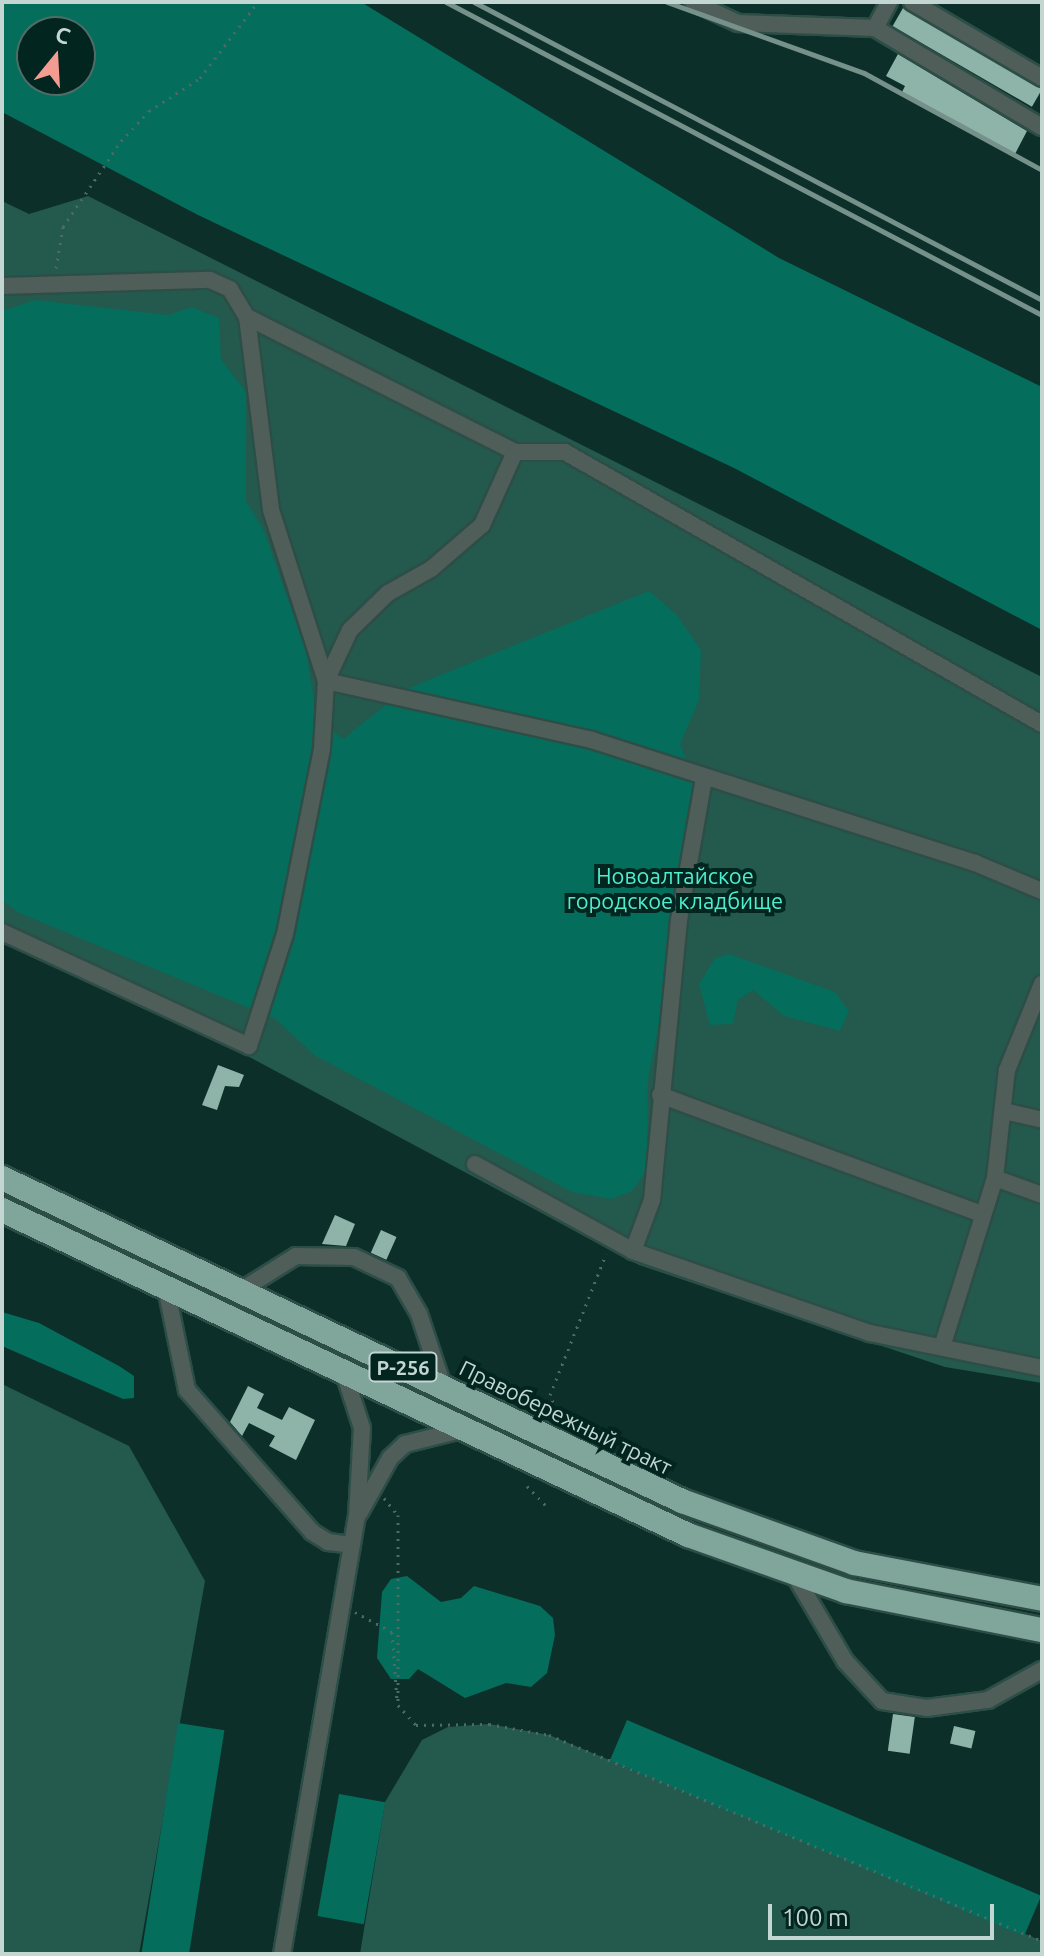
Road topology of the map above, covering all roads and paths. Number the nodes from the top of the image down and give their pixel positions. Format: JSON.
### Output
{"nodes":[{"id":1,"x":258,"y":2,"type":"edge"},
{"id":2,"x":693,"y":2,"type":"edge"},
{"id":3,"x":889,"y":2,"type":"edge"},
{"id":4,"x":912,"y":2,"type":"edge"},
{"id":5,"x":875,"y":28,"type":"junction"},
{"id":6,"x":1042,"y":78,"type":"edge"},
{"id":7,"x":1042,"y":127,"type":"edge"},
{"id":8,"x":51,"y":283,"type":"junction"},
{"id":9,"x":2,"y":286,"type":"edge"},
{"id":10,"x":247,"y":317,"type":"junction"},
{"id":11,"x":515,"y":452,"type":"junction"},
{"id":12,"x":326,"y":681,"type":"junction"},
{"id":13,"x":1042,"y":724,"type":"edge"},
{"id":14,"x":704,"y":778,"type":"junction"},
{"id":15,"x":1042,"y":891,"type":"edge"},
{"id":16,"x":2,"y":932,"type":"edge"},
{"id":17,"x":1042,"y":984,"type":"edge"},
{"id":18,"x":660,"y":1095,"type":"junction"},
{"id":19,"x":1004,"y":1111,"type":"junction"},
{"id":20,"x":1042,"y":1120,"type":"edge"},
{"id":21,"x":475,"y":1164,"type":"dead end"},
{"id":22,"x":2,"y":1178,"type":"edge"},
{"id":23,"x":995,"y":1178,"type":"junction"},
{"id":24,"x":1042,"y":1195,"type":"edge"},
{"id":25,"x":2,"y":1210,"type":"edge"},
{"id":26,"x":979,"y":1213,"type":"junction"},
{"id":27,"x":611,"y":1243,"type":"junction"},
{"id":28,"x":633,"y":1251,"type":"junction"},
{"id":29,"x":166,"y":1288,"type":"junction"},
{"id":30,"x":240,"y":1291,"type":"junction"},
{"id":31,"x":942,"y":1347,"type":"junction"},
{"id":32,"x":1042,"y":1368,"type":"edge"},
{"id":33,"x":344,"y":1373,"type":"junction"},
{"id":34,"x":443,"y":1386,"type":"junction"},
{"id":35,"x":559,"y":1417,"type":"dead end"},
{"id":36,"x":461,"y":1430,"type":"junction"},
{"id":37,"x":527,"y":1486,"type":"dead end"},
{"id":38,"x":372,"y":1491,"type":"junction"},
{"id":39,"x":548,"y":1508,"type":"dead end"},
{"id":40,"x":357,"y":1517,"type":"junction"},
{"id":41,"x":352,"y":1545,"type":"junction"},
{"id":42,"x":795,"y":1576,"type":"junction"},
{"id":43,"x":1042,"y":1599,"type":"edge"},
{"id":44,"x":340,"y":1615,"type":"junction"},
{"id":45,"x":1042,"y":1630,"type":"edge"},
{"id":46,"x":1042,"y":1670,"type":"edge"},
{"id":47,"x":398,"y":1705,"type":"junction"},
{"id":48,"x":1042,"y":1941,"type":"edge"},
{"id":49,"x":282,"y":1954,"type":"edge"}],
"edges":[{"from":1,"to":8,"type":"path"},
{"from":2,"to":5,"type":"street"},
{"from":3,"to":5,"type":"street"},
{"from":4,"to":6,"type":"street"},
{"from":5,"to":7,"type":"street"},
{"from":8,"to":9,"type":"street"},
{"from":8,"to":10,"type":"street"},
{"from":10,"to":11,"type":"street"},
{"from":10,"to":12,"type":"street"},
{"from":11,"to":12,"type":"street"},
{"from":11,"to":13,"type":"street"},
{"from":12,"to":14,"type":"street"},
{"from":12,"to":16,"type":"street"},
{"from":14,"to":15,"type":"street"},
{"from":14,"to":18,"type":"street"},
{"from":17,"to":19,"type":"street"},
{"from":18,"to":26,"type":"street"},
{"from":18,"to":28,"type":"street"},
{"from":19,"to":20,"type":"street"},
{"from":19,"to":23,"type":"street"},
{"from":21,"to":27,"type":"street"},
{"from":22,"to":30,"type":"highway","name":"Правобережный тракт","number":"Р-256"},
{"from":23,"to":24,"type":"street"},
{"from":23,"to":26,"type":"street"},
{"from":25,"to":29,"type":"highway","number":"Р-256"},
{"from":26,"to":31,"type":"street"},
{"from":27,"to":28,"type":"street"},
{"from":27,"to":35,"type":"path"},
{"from":28,"to":31,"type":"street"},
{"from":29,"to":33,"type":"highway","number":"Р-256"},
{"from":29,"to":41,"type":"street"},
{"from":30,"to":34,"type":"highway","name":"Правобережный тракт","number":"Р-256"},
{"from":30,"to":34,"type":"street"},
{"from":31,"to":32,"type":"street"},
{"from":33,"to":36,"type":"highway","number":"Р-256"},
{"from":33,"to":40,"type":"street"},
{"from":34,"to":43,"type":"highway","name":"Правобережный тракт","number":"Р-256"},
{"from":36,"to":38,"type":"street"},
{"from":36,"to":42,"type":"highway","number":"Р-256"},
{"from":37,"to":39,"type":"path"},
{"from":38,"to":40,"type":"street"},
{"from":38,"to":47,"type":"path"},
{"from":40,"to":41,"type":"street"},
{"from":41,"to":44,"type":"street"},
{"from":42,"to":45,"type":"highway","number":"Р-256"},
{"from":42,"to":46,"type":"street"},
{"from":44,"to":47,"type":"path"},
{"from":44,"to":49,"type":"street"},
{"from":47,"to":48,"type":"path"}]}
